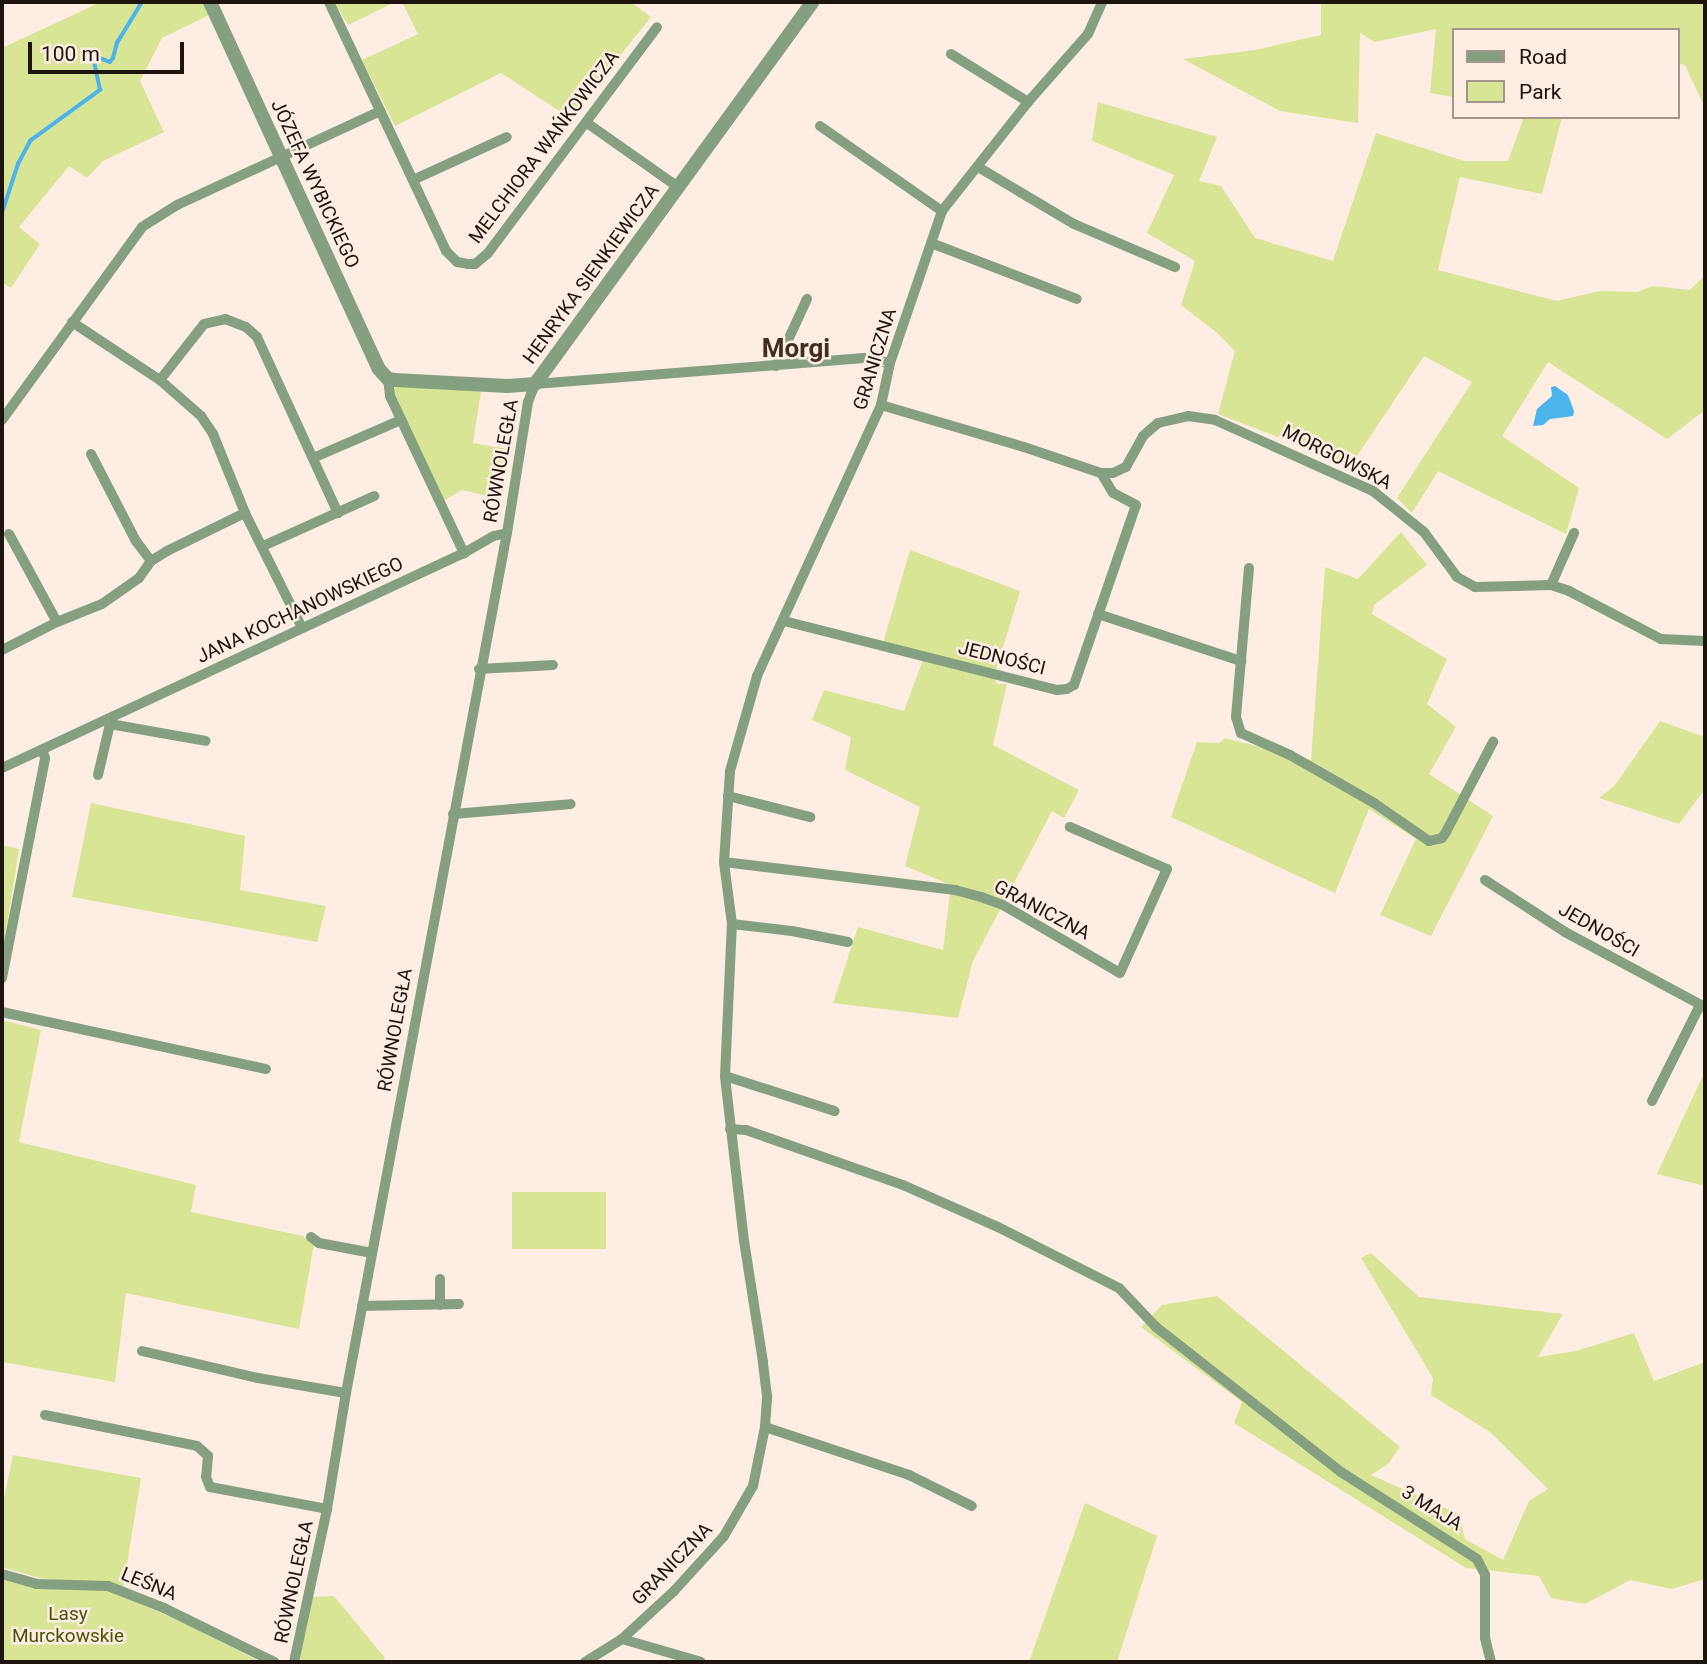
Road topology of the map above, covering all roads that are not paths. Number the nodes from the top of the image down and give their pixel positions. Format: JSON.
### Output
{"nodes":[{"id":1,"x":210,"y":2,"type":"edge"},
{"id":2,"x":328,"y":2,"type":"edge"},
{"id":3,"x":813,"y":2,"type":"edge"},
{"id":4,"x":1102,"y":2,"type":"edge"},
{"id":5,"x":657,"y":27,"type":"dead end"},
{"id":6,"x":951,"y":54,"type":"dead end"},
{"id":7,"x":1028,"y":102,"type":"junction"},
{"id":8,"x":380,"y":111,"type":"junction"},
{"id":9,"x":587,"y":123,"type":"junction"},
{"id":10,"x":820,"y":126,"type":"dead end"},
{"id":11,"x":507,"y":137,"type":"dead end"},
{"id":12,"x":281,"y":156,"type":"junction"},
{"id":13,"x":978,"y":167,"type":"junction"},
{"id":14,"x":413,"y":180,"type":"junction"},
{"id":15,"x":678,"y":187,"type":"junction"},
{"id":16,"x":942,"y":211,"type":"junction"},
{"id":17,"x":931,"y":243,"type":"junction"},
{"id":18,"x":1175,"y":267,"type":"dead end"},
{"id":19,"x":807,"y":299,"type":"dead end"},
{"id":20,"x":1077,"y":299,"type":"dead end"},
{"id":21,"x":72,"y":322,"type":"junction"},
{"id":22,"x":890,"y":363,"type":"junction"},
{"id":23,"x":776,"y":366,"type":"junction"},
{"id":24,"x":388,"y":379,"type":"junction"},
{"id":25,"x":160,"y":380,"type":"junction"},
{"id":26,"x":535,"y":384,"type":"junction"},
{"id":27,"x":881,"y":405,"type":"junction"},
{"id":28,"x":2,"y":420,"type":"edge"},
{"id":29,"x":401,"y":420,"type":"junction"},
{"id":30,"x":91,"y":454,"type":"dead end"},
{"id":31,"x":313,"y":458,"type":"junction"},
{"id":32,"x":1101,"y":473,"type":"junction"},
{"id":33,"x":374,"y":496,"type":"dead end"},
{"id":34,"x":245,"y":513,"type":"junction"},
{"id":35,"x":338,"y":513,"type":"junction"},
{"id":36,"x":1574,"y":533,"type":"dead end"},
{"id":37,"x":9,"y":534,"type":"dead end"},
{"id":38,"x":507,"y":534,"type":"junction"},
{"id":39,"x":263,"y":546,"type":"junction"},
{"id":40,"x":464,"y":552,"type":"junction"},
{"id":41,"x":151,"y":561,"type":"junction"},
{"id":42,"x":1250,"y":568,"type":"dead end"},
{"id":43,"x":1551,"y":585,"type":"junction"},
{"id":44,"x":1098,"y":614,"type":"junction"},
{"id":45,"x":784,"y":621,"type":"junction"},
{"id":46,"x":57,"y":622,"type":"junction"},
{"id":47,"x":302,"y":628,"type":"junction"},
{"id":48,"x":1705,"y":641,"type":"edge"},
{"id":49,"x":2,"y":650,"type":"edge"},
{"id":50,"x":1241,"y":661,"type":"junction"},
{"id":51,"x":553,"y":665,"type":"dead end"},
{"id":52,"x":480,"y":669,"type":"junction"},
{"id":53,"x":109,"y":721,"type":"junction"},
{"id":54,"x":206,"y":741,"type":"dead end"},
{"id":55,"x":1493,"y":742,"type":"dead end"},
{"id":56,"x":42,"y":750,"type":"junction"},
{"id":57,"x":2,"y":768,"type":"edge"},
{"id":58,"x":98,"y":775,"type":"dead end"},
{"id":59,"x":729,"y":796,"type":"junction"},
{"id":60,"x":571,"y":804,"type":"dead end"},
{"id":61,"x":453,"y":814,"type":"junction"},
{"id":62,"x":810,"y":817,"type":"dead end"},
{"id":63,"x":1070,"y":827,"type":"dead end"},
{"id":64,"x":724,"y":862,"type":"junction"},
{"id":65,"x":1485,"y":880,"type":"dead end"},
{"id":66,"x":732,"y":924,"type":"junction"},
{"id":67,"x":848,"y":942,"type":"dead end"},
{"id":68,"x":2,"y":978,"type":"edge"},
{"id":69,"x":1703,"y":1006,"type":"edge"},
{"id":70,"x":2,"y":1012,"type":"edge"},
{"id":71,"x":265,"y":1069,"type":"dead end"},
{"id":72,"x":726,"y":1076,"type":"junction"},
{"id":73,"x":1652,"y":1101,"type":"dead end"},
{"id":74,"x":835,"y":1111,"type":"dead end"},
{"id":75,"x":730,"y":1129,"type":"junction"},
{"id":76,"x":311,"y":1237,"type":"dead end"},
{"id":77,"x":372,"y":1253,"type":"junction"},
{"id":78,"x":440,"y":1279,"type":"dead end"},
{"id":79,"x":459,"y":1304,"type":"dead end"},
{"id":80,"x":440,"y":1305,"type":"junction"},
{"id":81,"x":362,"y":1306,"type":"junction"},
{"id":82,"x":142,"y":1351,"type":"dead end"},
{"id":83,"x":346,"y":1393,"type":"junction"},
{"id":84,"x":45,"y":1415,"type":"dead end"},
{"id":85,"x":765,"y":1427,"type":"junction"},
{"id":86,"x":972,"y":1506,"type":"dead end"},
{"id":87,"x":327,"y":1509,"type":"junction"},
{"id":88,"x":2,"y":1574,"type":"edge"},
{"id":89,"x":622,"y":1639,"type":"junction"},
{"id":90,"x":274,"y":1662,"type":"edge"},
{"id":91,"x":295,"y":1662,"type":"edge"},
{"id":92,"x":585,"y":1662,"type":"edge"},
{"id":93,"x":701,"y":1662,"type":"edge"},
{"id":94,"x":1491,"y":1662,"type":"edge"}],
"edges":[{"from":1,"to":12,"type":"street","name":"JÓZEFA WYBICKIEGO"},
{"from":2,"to":8,"type":"street","name":"MELCHIORA WAŃKOWICZA"},
{"from":3,"to":15,"type":"street","name":"HENRYKA SIENKIEWICZA"},
{"from":4,"to":7,"type":"street","name":"GRANICZNA"},
{"from":5,"to":9,"type":"street","name":"MELCHIORA WAŃKOWICZA"},
{"from":6,"to":7,"type":"street"},
{"from":7,"to":13,"type":"street","name":"GRANICZNA"},
{"from":8,"to":12,"type":"street"},
{"from":8,"to":14,"type":"street","name":"MELCHIORA WAŃKOWICZA"},
{"from":9,"to":14,"type":"street","name":"MELCHIORA WAŃKOWICZA"},
{"from":9,"to":15,"type":"street","name":"HENRYKA SIENKIEWICZA"},
{"from":10,"to":16,"type":"street"},
{"from":11,"to":14,"type":"street","name":"MELCHIORA WAŃKOWICZA"},
{"from":12,"to":21,"type":"street"},
{"from":12,"to":24,"type":"street","name":"JÓZEFA WYBICKIEGO"},
{"from":13,"to":16,"type":"street","name":"GRANICZNA"},
{"from":13,"to":18,"type":"street"},
{"from":15,"to":26,"type":"street","name":"HENRYKA SIENKIEWICZA"},
{"from":16,"to":17,"type":"street","name":"GRANICZNA"},
{"from":17,"to":20,"type":"street"},
{"from":17,"to":22,"type":"street","name":"GRANICZNA"},
{"from":19,"to":23,"type":"street"},
{"from":21,"to":25,"type":"street"},
{"from":21,"to":28,"type":"street"},
{"from":22,"to":23,"type":"street"},
{"from":22,"to":27,"type":"street","name":"GRANICZNA"},
{"from":23,"to":26,"type":"street"},
{"from":24,"to":26,"type":"street"},
{"from":24,"to":29,"type":"street","name":"JÓZEFA WYBICKIEGO"},
{"from":25,"to":31,"type":"street"},
{"from":25,"to":34,"type":"street"},
{"from":26,"to":38,"type":"street","name":"RÓWNOLEGŁA"},
{"from":27,"to":32,"type":"street"},
{"from":27,"to":45,"type":"street","name":"GRANICZNA"},
{"from":29,"to":31,"type":"street"},
{"from":29,"to":40,"type":"street","name":"JÓZEFA WYBICKIEGO"},
{"from":30,"to":41,"type":"street"},
{"from":31,"to":35,"type":"street"},
{"from":32,"to":43,"type":"street","name":"MORGOWSKA"},
{"from":32,"to":44,"type":"street"},
{"from":33,"to":35,"type":"street"},
{"from":34,"to":39,"type":"street"},
{"from":34,"to":41,"type":"street"},
{"from":35,"to":39,"type":"street"},
{"from":36,"to":43,"type":"street"},
{"from":37,"to":46,"type":"street"},
{"from":38,"to":40,"type":"street","name":"JANA KOCHANOWSKIEGO"},
{"from":38,"to":52,"type":"street","name":"RÓWNOLEGŁA"},
{"from":39,"to":47,"type":"street"},
{"from":40,"to":47,"type":"street","name":"JANA KOCHANOWSKIEGO"},
{"from":41,"to":46,"type":"street"},
{"from":42,"to":50,"type":"street"},
{"from":43,"to":48,"type":"street","name":"MORGOWSKA"},
{"from":44,"to":45,"type":"street","name":"JEDNOŚCI"},
{"from":44,"to":50,"type":"street"},
{"from":45,"to":59,"type":"street","name":"GRANICZNA"},
{"from":46,"to":49,"type":"street"},
{"from":47,"to":53,"type":"street","name":"JANA KOCHANOWSKIEGO"},
{"from":50,"to":55,"type":"street"},
{"from":51,"to":52,"type":"street"},
{"from":52,"to":61,"type":"street","name":"RÓWNOLEGŁA"},
{"from":53,"to":54,"type":"street"},
{"from":53,"to":56,"type":"street","name":"JANA KOCHANOWSKIEGO"},
{"from":53,"to":58,"type":"street"},
{"from":56,"to":57,"type":"street","name":"JANA KOCHANOWSKIEGO"},
{"from":56,"to":68,"type":"street"},
{"from":59,"to":62,"type":"street"},
{"from":59,"to":64,"type":"street","name":"GRANICZNA"},
{"from":60,"to":61,"type":"street"},
{"from":61,"to":77,"type":"street","name":"RÓWNOLEGŁA"},
{"from":63,"to":64,"type":"street","name":"GRANICZNA"},
{"from":64,"to":66,"type":"street","name":"GRANICZNA"},
{"from":65,"to":69,"type":"street","name":"JEDNOŚCI"},
{"from":66,"to":67,"type":"street"},
{"from":66,"to":72,"type":"street","name":"GRANICZNA"},
{"from":69,"to":73,"type":"street","name":"JEDNOŚCI"},
{"from":70,"to":71,"type":"street"},
{"from":72,"to":74,"type":"street"},
{"from":72,"to":75,"type":"street","name":"GRANICZNA"},
{"from":75,"to":85,"type":"street","name":"GRANICZNA"},
{"from":75,"to":94,"type":"street","name":"3 MAJA"},
{"from":76,"to":77,"type":"street"},
{"from":77,"to":81,"type":"street","name":"RÓWNOLEGŁA"},
{"from":78,"to":80,"type":"street"},
{"from":79,"to":80,"type":"street"},
{"from":80,"to":81,"type":"street"},
{"from":81,"to":83,"type":"street","name":"RÓWNOLEGŁA"},
{"from":82,"to":83,"type":"street"},
{"from":83,"to":87,"type":"street","name":"RÓWNOLEGŁA"},
{"from":84,"to":87,"type":"street","name":"RÓWNOLEGŁA"},
{"from":85,"to":86,"type":"street"},
{"from":85,"to":89,"type":"street","name":"GRANICZNA"},
{"from":87,"to":91,"type":"street","name":"RÓWNOLEGŁA"},
{"from":88,"to":90,"type":"street","name":"LEŚNA"},
{"from":89,"to":92,"type":"street","name":"GRANICZNA"},
{"from":89,"to":93,"type":"street"}]}
